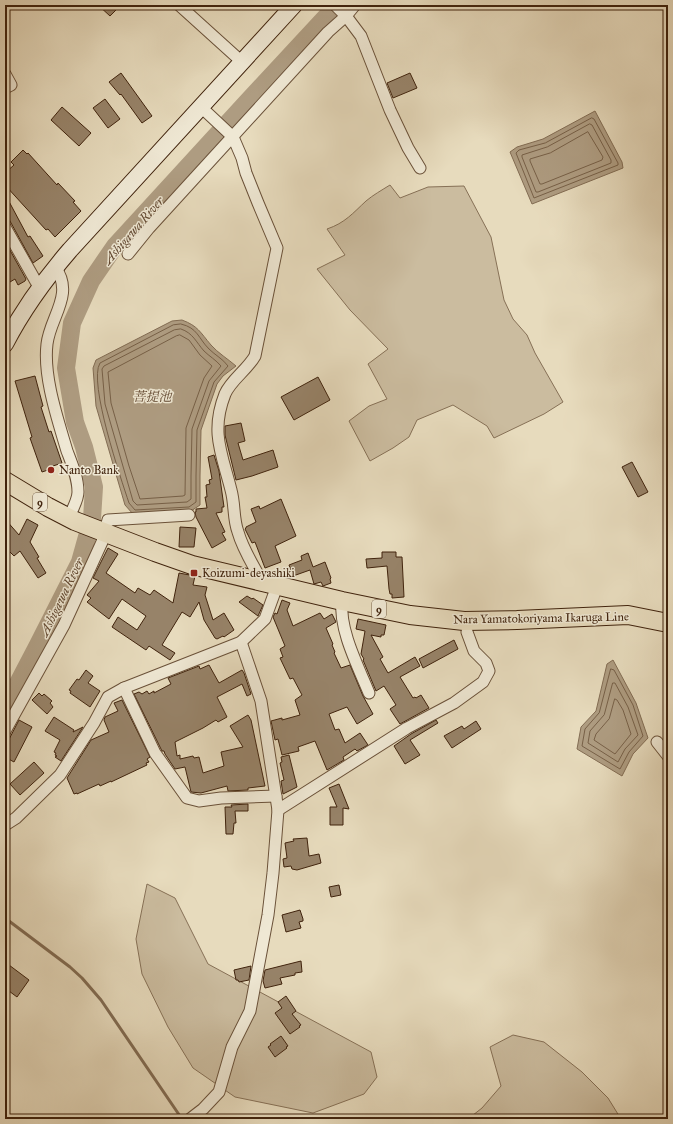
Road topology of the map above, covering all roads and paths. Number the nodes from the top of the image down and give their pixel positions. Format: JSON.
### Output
{"nodes":[{"id":1,"x":179,"y":5,"type":"edge"},
{"id":2,"x":294,"y":5,"type":"edge"},
{"id":3,"x":335,"y":5,"type":"edge"},
{"id":4,"x":355,"y":5,"type":"edge"},
{"id":5,"x":346,"y":16,"type":"junction"},
{"id":6,"x":242,"y":62,"type":"junction"},
{"id":7,"x":5,"y":74,"type":"edge"},
{"id":8,"x":5,"y":88,"type":"edge"},
{"id":9,"x":201,"y":107,"type":"junction"},
{"id":10,"x":233,"y":137,"type":"junction"},
{"id":11,"x":420,"y":168,"type":"dead end"},
{"id":12,"x":5,"y":227,"type":"edge"},
{"id":13,"x":128,"y":254,"type":"dead end"},
{"id":14,"x":55,"y":267,"type":"junction"},
{"id":15,"x":39,"y":287,"type":"junction"},
{"id":16,"x":5,"y":344,"type":"edge"},
{"id":17,"x":5,"y":481,"type":"edge"},
{"id":18,"x":189,"y":515,"type":"dead end"},
{"id":19,"x":72,"y":519,"type":"junction"},
{"id":20,"x":102,"y":532,"type":"junction"},
{"id":21,"x":270,"y":584,"type":"junction"},
{"id":22,"x":342,"y":601,"type":"junction"},
{"id":23,"x":668,"y":623,"type":"edge"},
{"id":24,"x":467,"y":632,"type":"dead end"},
{"id":25,"x":241,"y":642,"type":"junction"},
{"id":26,"x":124,"y":688,"type":"junction"},
{"id":27,"x":369,"y":693,"type":"dead end"},
{"id":28,"x":5,"y":731,"type":"edge"},
{"id":29,"x":657,"y":742,"type":"dead end"},
{"id":30,"x":668,"y":756,"type":"edge"},
{"id":31,"x":276,"y":796,"type":"junction"},
{"id":32,"x":278,"y":810,"type":"junction"},
{"id":33,"x":5,"y":825,"type":"edge"},
{"id":34,"x":190,"y":1119,"type":"edge"}],
"edges":[{"from":1,"to":6,"type":"street"},
{"from":2,"to":6,"type":"street"},
{"from":3,"to":5,"type":"street"},
{"from":4,"to":5,"type":"street"},
{"from":5,"to":10,"type":"street"},
{"from":5,"to":11,"type":"street"},
{"from":6,"to":9,"type":"street"},
{"from":7,"to":8,"type":"street"},
{"from":9,"to":10,"type":"street"},
{"from":9,"to":14,"type":"street"},
{"from":10,"to":13,"type":"street"},
{"from":10,"to":21,"type":"street"},
{"from":12,"to":15,"type":"street"},
{"from":14,"to":15,"type":"street"},
{"from":14,"to":19,"type":"street"},
{"from":15,"to":16,"type":"street"},
{"from":17,"to":19,"type":"main road","name":"Nara Yamatokoriyama Ikaruga Line","number":"9"},
{"from":18,"to":20,"type":"street"},
{"from":19,"to":20,"type":"main road","name":"Nara Yamatokoriyama Ikaruga Line","number":"9"},
{"from":20,"to":21,"type":"main road","name":"Nara Yamatokoriyama Ikaruga Line","number":"9"},
{"from":20,"to":28,"type":"street"},
{"from":21,"to":22,"type":"main road","name":"Nara Yamatokoriyama Ikaruga Line","number":"9"},
{"from":21,"to":25,"type":"street"},
{"from":22,"to":23,"type":"main road","name":"Nara Yamatokoriyama Ikaruga Line","number":"9"},
{"from":22,"to":27,"type":"street"},
{"from":24,"to":32,"type":"street"},
{"from":25,"to":26,"type":"street"},
{"from":25,"to":31,"type":"street"},
{"from":26,"to":31,"type":"street"},
{"from":26,"to":33,"type":"street"},
{"from":29,"to":30,"type":"street"},
{"from":31,"to":32,"type":"street"},
{"from":32,"to":34,"type":"street"}]}
